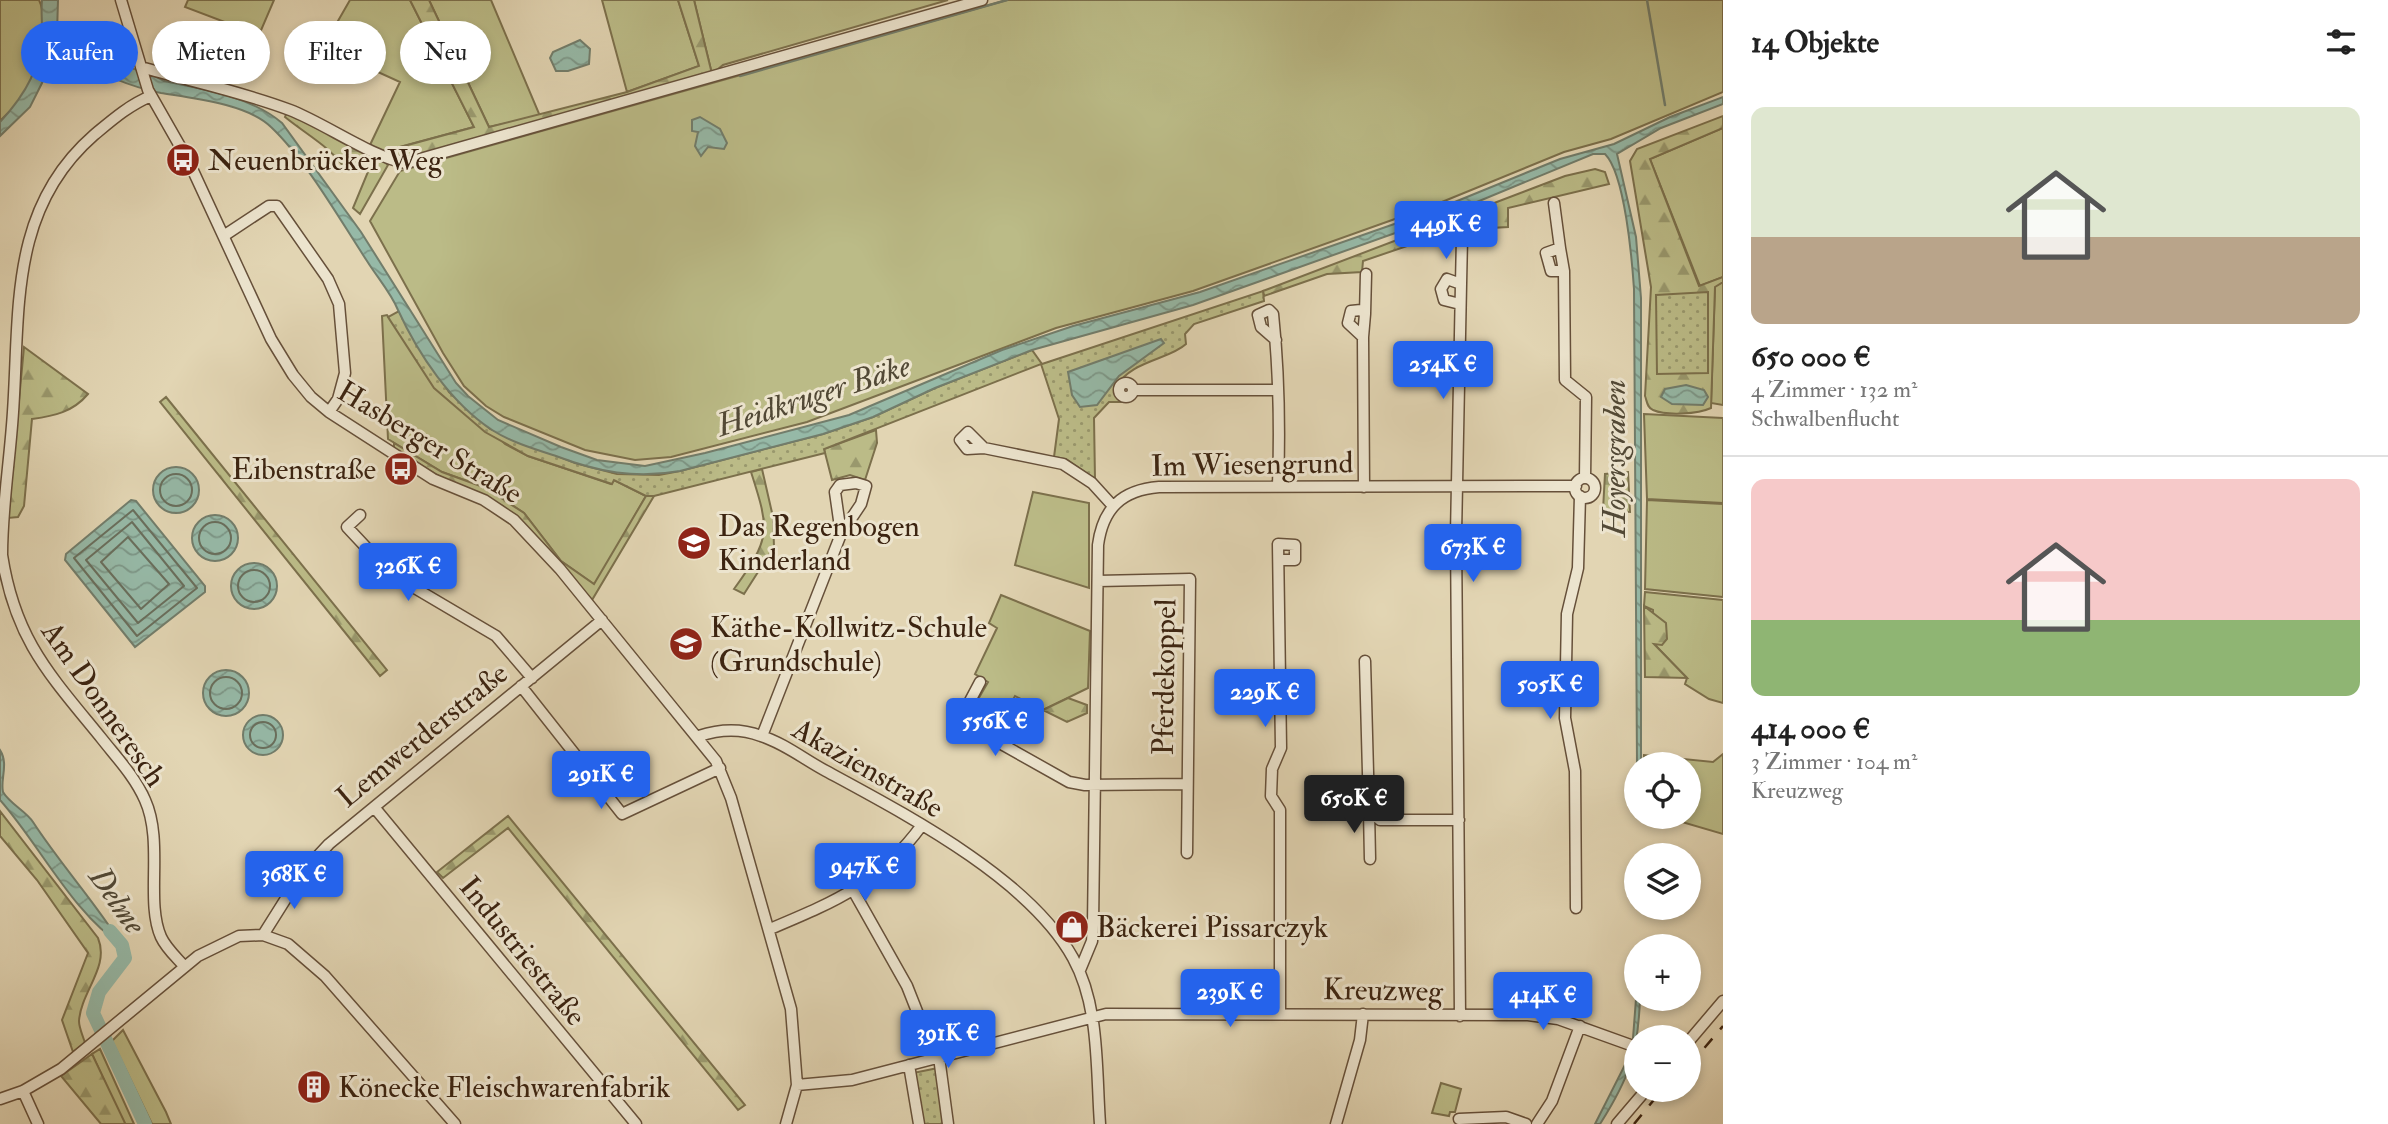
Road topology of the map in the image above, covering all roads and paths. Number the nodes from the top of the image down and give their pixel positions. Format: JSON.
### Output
{"nodes":[{"id":1,"x":121,"y":0,"type":"edge"},
{"id":2,"x":982,"y":0,"type":"edge"},
{"id":3,"x":141,"y":67,"type":"junction"},
{"id":4,"x":150,"y":93,"type":"junction"},
{"id":5,"x":1554,"y":203,"type":"dead end"},
{"id":6,"x":225,"y":235,"type":"junction"},
{"id":7,"x":1462,"y":238,"type":"dead end"},
{"id":8,"x":1560,"y":248,"type":"junction"},
{"id":9,"x":1564,"y":271,"type":"junction"},
{"id":10,"x":1366,"y":274,"type":"dead end"},
{"id":11,"x":1461,"y":284,"type":"junction"},
{"id":12,"x":1460,"y":304,"type":"junction"},
{"id":13,"x":1366,"y":314,"type":"junction"},
{"id":14,"x":1363,"y":337,"type":"junction"},
{"id":15,"x":1276,"y":340,"type":"dead end"},
{"id":16,"x":1133,"y":390,"type":"dead end"},
{"id":17,"x":1278,"y":390,"type":"junction"},
{"id":18,"x":329,"y":412,"type":"junction"},
{"id":19,"x":984,"y":448,"type":"dead end"},
{"id":20,"x":1585,"y":478,"type":"junction"},
{"id":21,"x":1278,"y":486,"type":"junction"},
{"id":22,"x":1457,"y":486,"type":"junction"},
{"id":23,"x":1364,"y":487,"type":"junction"},
{"id":24,"x":1578,"y":491,"type":"junction"},
{"id":25,"x":1112,"y":505,"type":"junction"},
{"id":26,"x":360,"y":515,"type":"dead end"},
{"id":27,"x":841,"y":534,"type":"junction"},
{"id":28,"x":1279,"y":560,"type":"dead end"},
{"id":29,"x":1098,"y":582,"type":"junction"},
{"id":30,"x":602,"y":620,"type":"junction"},
{"id":31,"x":1365,"y":661,"type":"dead end"},
{"id":32,"x":532,"y":678,"type":"junction"},
{"id":33,"x":980,"y":682,"type":"dead end"},
{"id":34,"x":521,"y":686,"type":"junction"},
{"id":35,"x":699,"y":736,"type":"junction"},
{"id":36,"x":762,"y":736,"type":"junction"},
{"id":37,"x":720,"y":768,"type":"junction"},
{"id":38,"x":1097,"y":784,"type":"junction"},
{"id":39,"x":1186,"y":784,"type":"junction"},
{"id":40,"x":373,"y":807,"type":"junction"},
{"id":41,"x":1369,"y":810,"type":"junction"},
{"id":42,"x":1459,"y":820,"type":"junction"},
{"id":43,"x":922,"y":825,"type":"junction"},
{"id":44,"x":1187,"y":853,"type":"dead end"},
{"id":45,"x":1370,"y":859,"type":"dead end"},
{"id":46,"x":854,"y":892,"type":"junction"},
{"id":47,"x":1576,"y":908,"type":"dead end"},
{"id":48,"x":770,"y":929,"type":"junction"},
{"id":49,"x":263,"y":935,"type":"junction"},
{"id":50,"x":184,"y":966,"type":"junction"},
{"id":51,"x":1080,"y":970,"type":"junction"},
{"id":52,"x":1723,"y":1001,"type":"edge"},
{"id":53,"x":1280,"y":1014,"type":"junction"},
{"id":54,"x":1363,"y":1014,"type":"junction"},
{"id":55,"x":1460,"y":1016,"type":"junction"},
{"id":56,"x":1093,"y":1018,"type":"junction"},
{"id":57,"x":1580,"y":1026,"type":"junction"},
{"id":58,"x":1701,"y":1027,"type":"edge"},
{"id":59,"x":1624,"y":1042,"type":"edge"},
{"id":60,"x":937,"y":1057,"type":"junction"},
{"id":61,"x":909,"y":1065,"type":"junction"},
{"id":62,"x":797,"y":1085,"type":"junction"},
{"id":63,"x":23,"y":1091,"type":"junction"},
{"id":64,"x":0,"y":1099,"type":"edge"},
{"id":65,"x":1636,"y":1102,"type":"edge"},
{"id":66,"x":1459,"y":1119,"type":"dead end"},
{"id":67,"x":38,"y":1124,"type":"edge"},
{"id":68,"x":455,"y":1124,"type":"edge"},
{"id":69,"x":636,"y":1124,"type":"edge"},
{"id":70,"x":786,"y":1124,"type":"edge"},
{"id":71,"x":919,"y":1124,"type":"edge"},
{"id":72,"x":948,"y":1124,"type":"edge"},
{"id":73,"x":1100,"y":1124,"type":"edge"},
{"id":74,"x":1336,"y":1124,"type":"edge"},
{"id":75,"x":1526,"y":1124,"type":"edge"},
{"id":76,"x":1537,"y":1124,"type":"edge"},
{"id":77,"x":1617,"y":1124,"type":"edge"}],
"edges":[{"from":1,"to":3,"type":"street","name":"Hasberger Straße"},
{"from":2,"to":3,"type":"street"},
{"from":3,"to":4,"type":"street","name":"Hasberger Straße"},
{"from":4,"to":6,"type":"street","name":"Hasberger Straße"},
{"from":4,"to":50,"type":"street","name":"Am Donneresch"},
{"from":5,"to":8,"type":"street"},
{"from":6,"to":18,"type":"street","name":"Hasberger Straße"},
{"from":6,"to":18,"type":"street"},
{"from":7,"to":11,"type":"street"},
{"from":8,"to":9,"type":"street"},
{"from":8,"to":9,"type":"street"},
{"from":9,"to":20,"type":"street"},
{"from":10,"to":13,"type":"street"},
{"from":11,"to":12,"type":"street"},
{"from":11,"to":12,"type":"street"},
{"from":12,"to":22,"type":"street"},
{"from":13,"to":14,"type":"street"},
{"from":13,"to":14,"type":"street"},
{"from":14,"to":23,"type":"street"},
{"from":15,"to":17,"type":"street"},
{"from":16,"to":17,"type":"street"},
{"from":17,"to":21,"type":"street"},
{"from":18,"to":30,"type":"street","name":"Hasberger Straße"},
{"from":19,"to":25,"type":"street"},
{"from":20,"to":24,"type":"street"},
{"from":20,"to":24,"type":"street"},
{"from":21,"to":23,"type":"street","name":"Im Wiesengrund"},
{"from":21,"to":25,"type":"street","name":"Im Wiesengrund"},
{"from":22,"to":23,"type":"street","name":"Im Wiesengrund"},
{"from":22,"to":24,"type":"street","name":"Im Wiesengrund"},
{"from":22,"to":42,"type":"street"},
{"from":24,"to":47,"type":"street"},
{"from":25,"to":29,"type":"street","name":"Im Wiesengrund"},
{"from":26,"to":32,"type":"street"},
{"from":27,"to":27,"type":"street"},
{"from":27,"to":36,"type":"street"},
{"from":28,"to":53,"type":"street"},
{"from":29,"to":38,"type":"street","name":"Im Wiesengrund"},
{"from":29,"to":39,"type":"street","name":"Pferdekoppel"},
{"from":30,"to":32,"type":"street","name":"Lemwerderstraße"},
{"from":30,"to":35,"type":"street","name":"Hasberger Straße"},
{"from":31,"to":41,"type":"street"},
{"from":32,"to":34,"type":"street","name":"Lemwerderstraße"},
{"from":33,"to":38,"type":"street","name":"Pferdekoppel"},
{"from":34,"to":37,"type":"street"},
{"from":34,"to":40,"type":"street","name":"Lemwerderstraße"},
{"from":35,"to":36,"type":"street","name":"Akazienstraße"},
{"from":35,"to":37,"type":"street","name":"Hasberger Straße"},
{"from":36,"to":43,"type":"street","name":"Akazienstraße"},
{"from":37,"to":48,"type":"street","name":"Hasberger Straße"},
{"from":38,"to":39,"type":"street","name":"Pferdekoppel"},
{"from":38,"to":51,"type":"street","name":"Im Wiesengrund"},
{"from":39,"to":44,"type":"street","name":"Pferdekoppel"},
{"from":40,"to":49,"type":"street","name":"Lemwerderstraße"},
{"from":40,"to":69,"type":"street","name":"Industriestraße"},
{"from":41,"to":42,"type":"street"},
{"from":41,"to":45,"type":"street"},
{"from":42,"to":55,"type":"street"},
{"from":43,"to":46,"type":"street"},
{"from":43,"to":51,"type":"street","name":"Akazienstraße"},
{"from":46,"to":48,"type":"street"},
{"from":46,"to":60,"type":"street"},
{"from":48,"to":62,"type":"street","name":"Hasberger Straße"},
{"from":49,"to":50,"type":"street"},
{"from":49,"to":68,"type":"street"},
{"from":50,"to":63,"type":"street"},
{"from":51,"to":56,"type":"street","name":"Akazienstraße"},
{"from":52,"to":58,"type":"street"},
{"from":53,"to":54,"type":"street","name":"Kreuzweg"},
{"from":53,"to":56,"type":"street","name":"Kreuzweg"},
{"from":54,"to":55,"type":"street","name":"Kreuzweg"},
{"from":54,"to":74,"type":"street"},
{"from":55,"to":57,"type":"street","name":"Kreuzweg"},
{"from":56,"to":60,"type":"street","name":"Kreuzweg"},
{"from":56,"to":73,"type":"street","name":"Akazienstraße"},
{"from":57,"to":59,"type":"street","name":"Kreuzweg"},
{"from":57,"to":76,"type":"street"},
{"from":60,"to":61,"type":"street","name":"Kreuzweg"},
{"from":60,"to":72,"type":"street"},
{"from":61,"to":62,"type":"street","name":"Kreuzweg"},
{"from":61,"to":71,"type":"street"},
{"from":62,"to":70,"type":"street","name":"Hasberger Straße"},
{"from":63,"to":64,"type":"street"},
{"from":63,"to":67,"type":"street"},
{"from":65,"to":77,"type":"street"},
{"from":66,"to":75,"type":"street"}]}
